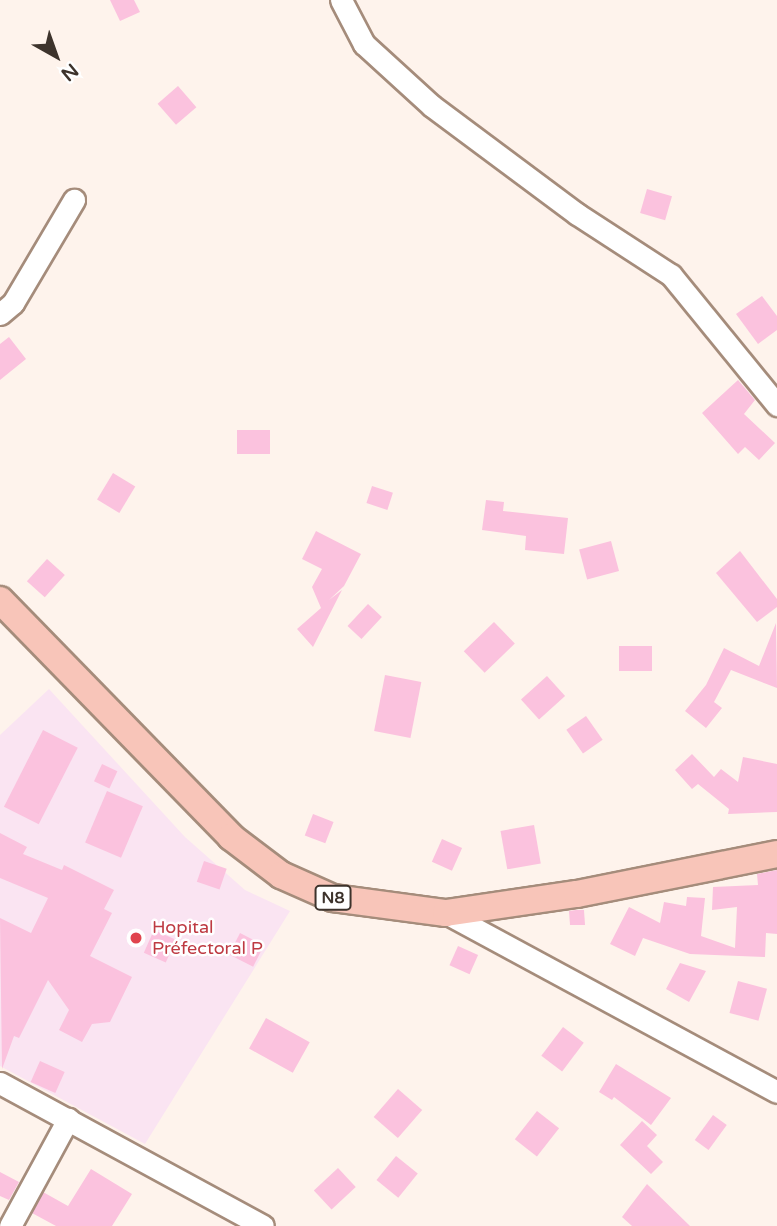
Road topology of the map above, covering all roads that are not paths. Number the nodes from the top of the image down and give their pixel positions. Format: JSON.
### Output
{"nodes":[{"id":1,"x":341,"y":0,"type":"edge"},
{"id":2,"x":74,"y":200,"type":"dead end"},
{"id":3,"x":0,"y":314,"type":"edge"},
{"id":4,"x":777,"y":405,"type":"edge"},
{"id":5,"x":0,"y":600,"type":"edge"},
{"id":6,"x":777,"y":854,"type":"edge"},
{"id":7,"x":446,"y":913,"type":"junction"},
{"id":8,"x":0,"y":1083,"type":"edge"},
{"id":9,"x":777,"y":1092,"type":"edge"},
{"id":10,"x":68,"y":1119,"type":"junction"},
{"id":11,"x":10,"y":1226,"type":"edge"},
{"id":12,"x":263,"y":1226,"type":"edge"}],
"edges":[{"from":1,"to":4,"type":"street"},
{"from":2,"to":3,"type":"street"},
{"from":5,"to":7,"type":"main road","number":"N8"},
{"from":6,"to":7,"type":"main road","number":"N8"},
{"from":7,"to":9,"type":"street"},
{"from":8,"to":10,"type":"street"},
{"from":10,"to":11,"type":"street"},
{"from":10,"to":12,"type":"street"}]}
